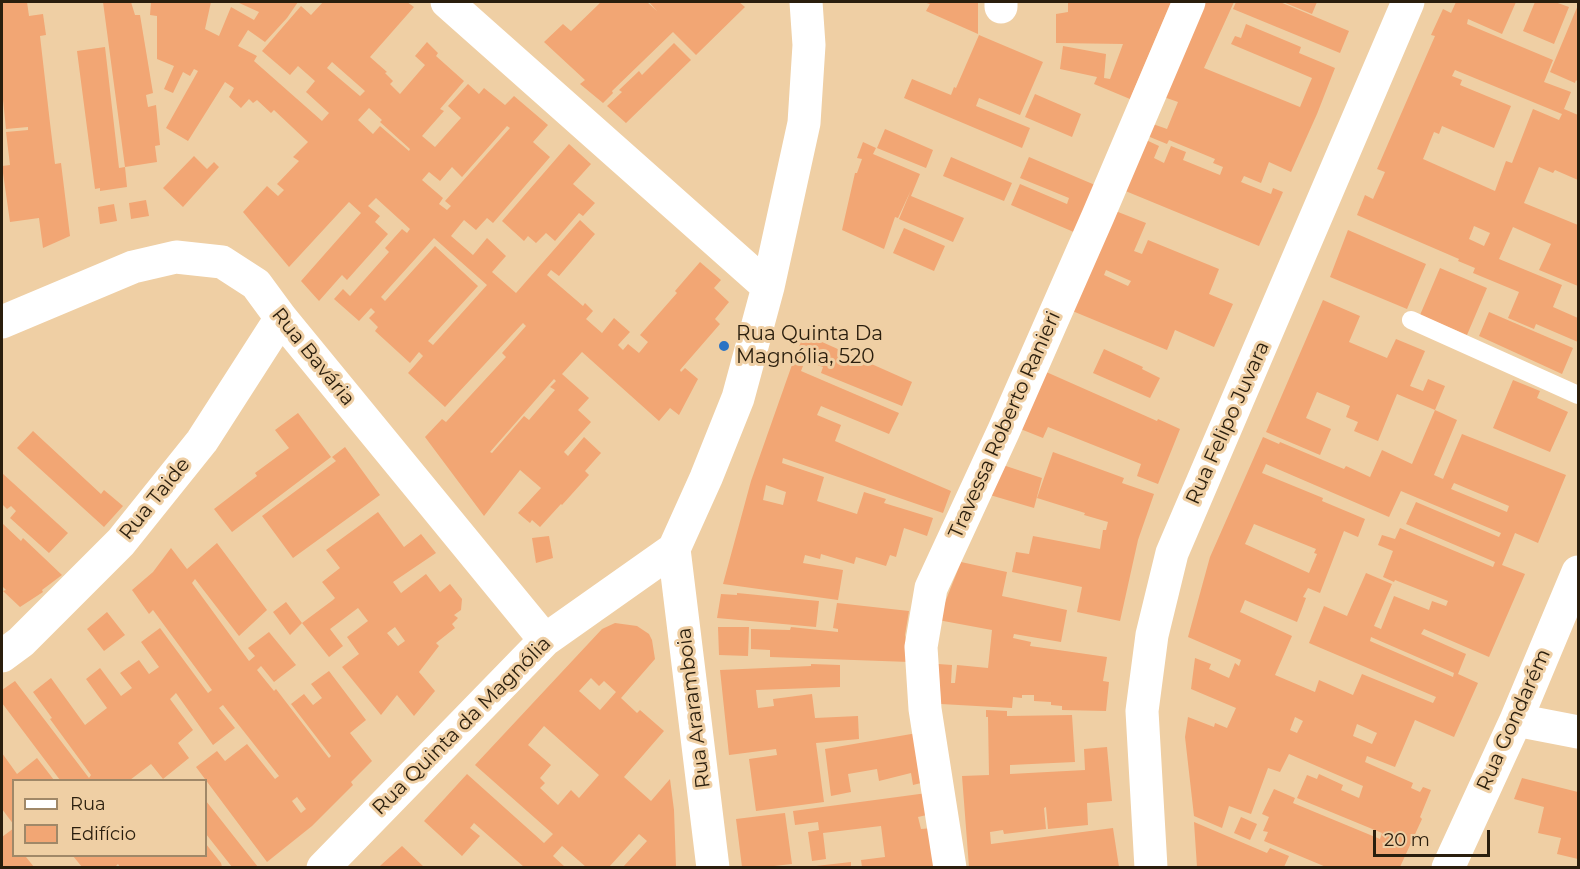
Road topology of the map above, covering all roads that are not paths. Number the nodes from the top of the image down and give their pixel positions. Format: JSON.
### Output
{"nodes":[{"id":1,"x":447,"y":2,"type":"edge"},
{"id":2,"x":806,"y":2,"type":"edge"},
{"id":3,"x":1189,"y":2,"type":"edge"},
{"id":4,"x":1408,"y":2,"type":"edge"},
{"id":5,"x":768,"y":287,"type":"junction"},
{"id":6,"x":281,"y":318,"type":"junction"},
{"id":7,"x":1411,"y":320,"type":"dead end"},
{"id":8,"x":2,"y":322,"type":"edge"},
{"id":9,"x":1578,"y":395,"type":"edge"},
{"id":10,"x":674,"y":549,"type":"junction"},
{"id":11,"x":1578,"y":572,"type":"edge"},
{"id":12,"x":545,"y":640,"type":"junction"},
{"id":13,"x":2,"y":656,"type":"edge"},
{"id":14,"x":1516,"y":720,"type":"junction"},
{"id":15,"x":1578,"y":732,"type":"edge"},
{"id":16,"x":323,"y":867,"type":"edge"},
{"id":17,"x":713,"y":867,"type":"edge"},
{"id":18,"x":950,"y":867,"type":"edge"},
{"id":19,"x":1151,"y":867,"type":"edge"},
{"id":20,"x":1449,"y":867,"type":"edge"}],
"edges":[{"from":1,"to":5,"type":"street"},
{"from":2,"to":5,"type":"street"},
{"from":3,"to":18,"type":"street","name":"Travessa Roberto Ranieri"},
{"from":4,"to":19,"type":"street","name":"Rua Felipo Juvara"},
{"from":5,"to":10,"type":"street"},
{"from":6,"to":8,"type":"street","name":"Rua Bavária"},
{"from":6,"to":12,"type":"street","name":"Rua Bavária"},
{"from":6,"to":13,"type":"street","name":"Rua Taide"},
{"from":7,"to":9,"type":"lane"},
{"from":10,"to":12,"type":"street","name":"Rua Quinta da Magnólia"},
{"from":10,"to":17,"type":"street","name":"Rua Araramboia"},
{"from":11,"to":14,"type":"street","name":"Rua Gondarém"},
{"from":12,"to":16,"type":"street","name":"Rua Quinta da Magnólia"},
{"from":14,"to":15,"type":"street"},
{"from":14,"to":20,"type":"street","name":"Rua Gondarém"}]}
